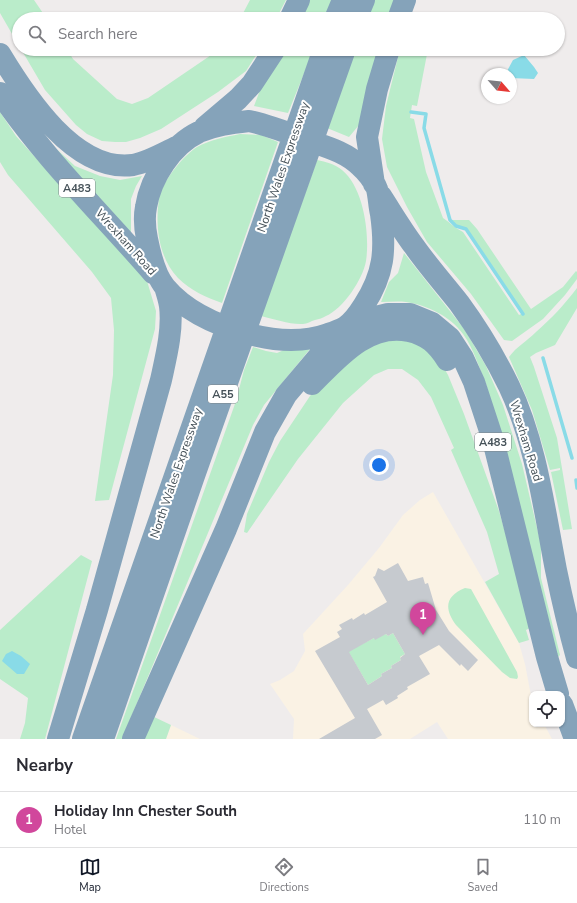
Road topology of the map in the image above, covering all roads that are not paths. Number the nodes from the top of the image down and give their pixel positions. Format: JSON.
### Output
{"nodes":[{"id":1,"x":299,"y":0,"type":"edge"},
{"id":2,"x":343,"y":0,"type":"edge"},
{"id":3,"x":364,"y":0,"type":"edge"},
{"id":4,"x":404,"y":0,"type":"edge"},
{"id":5,"x":293,"y":12,"type":"edge"},
{"id":6,"x":338,"y":12,"type":"edge"},
{"id":7,"x":359,"y":12,"type":"edge"},
{"id":8,"x":400,"y":12,"type":"edge"},
{"id":9,"x":0,"y":54,"type":"edge"},
{"id":10,"x":270,"y":56,"type":"edge"},
{"id":11,"x":322,"y":56,"type":"edge"},
{"id":12,"x":342,"y":56,"type":"edge"},
{"id":13,"x":387,"y":56,"type":"edge"},
{"id":14,"x":0,"y":93,"type":"edge"},
{"id":15,"x":198,"y":133,"type":"junction"},
{"id":16,"x":177,"y":147,"type":"junction"},
{"id":17,"x":375,"y":187,"type":"junction"},
{"id":18,"x":162,"y":283,"type":"junction"},
{"id":19,"x":347,"y":325,"type":"junction"},
{"id":20,"x":493,"y":440,"type":"junction"},
{"id":21,"x":226,"y":529,"type":"junction"},
{"id":22,"x":577,"y":658,"type":"edge"},
{"id":23,"x":557,"y":691,"type":"edge"},
{"id":24,"x":565,"y":712,"type":"edge"},
{"id":25,"x":58,"y":739,"type":"edge"},
{"id":26,"x":83,"y":739,"type":"edge"},
{"id":27,"x":103,"y":739,"type":"edge"},
{"id":28,"x":133,"y":739,"type":"edge"},
{"id":29,"x":575,"y":739,"type":"edge"}],
"edges":[{"from":1,"to":5,"type":"highway"},
{"from":2,"to":6,"type":"highway"},
{"from":3,"to":7,"type":"highway"},
{"from":4,"to":8,"type":"highway"},
{"from":9,"to":16,"type":"highway"},
{"from":10,"to":15,"type":"highway"},
{"from":11,"to":26,"type":"highway","name":"North Wales Expressway","number":"A55"},
{"from":12,"to":27,"type":"highway","name":"North Wales Expressway","number":"A55"},
{"from":13,"to":17,"type":"highway"},
{"from":14,"to":18,"type":"highway","name":"Wrexham Road","number":"A483"},
{"from":15,"to":16,"type":"highway"},
{"from":15,"to":17,"type":"highway","name":"Wrexham Road"},
{"from":16,"to":18,"type":"highway"},
{"from":17,"to":19,"type":"highway"},
{"from":17,"to":22,"type":"highway","name":"Wrexham Road","number":"A483"},
{"from":18,"to":19,"type":"highway","name":"Wrexham Road"},
{"from":18,"to":25,"type":"highway"},
{"from":19,"to":20,"type":"highway","number":"A483"},
{"from":19,"to":21,"type":"highway"},
{"from":20,"to":21,"type":"highway"},
{"from":20,"to":23,"type":"highway","number":"A483"},
{"from":21,"to":28,"type":"highway"},
{"from":24,"to":29,"type":"highway"}]}
